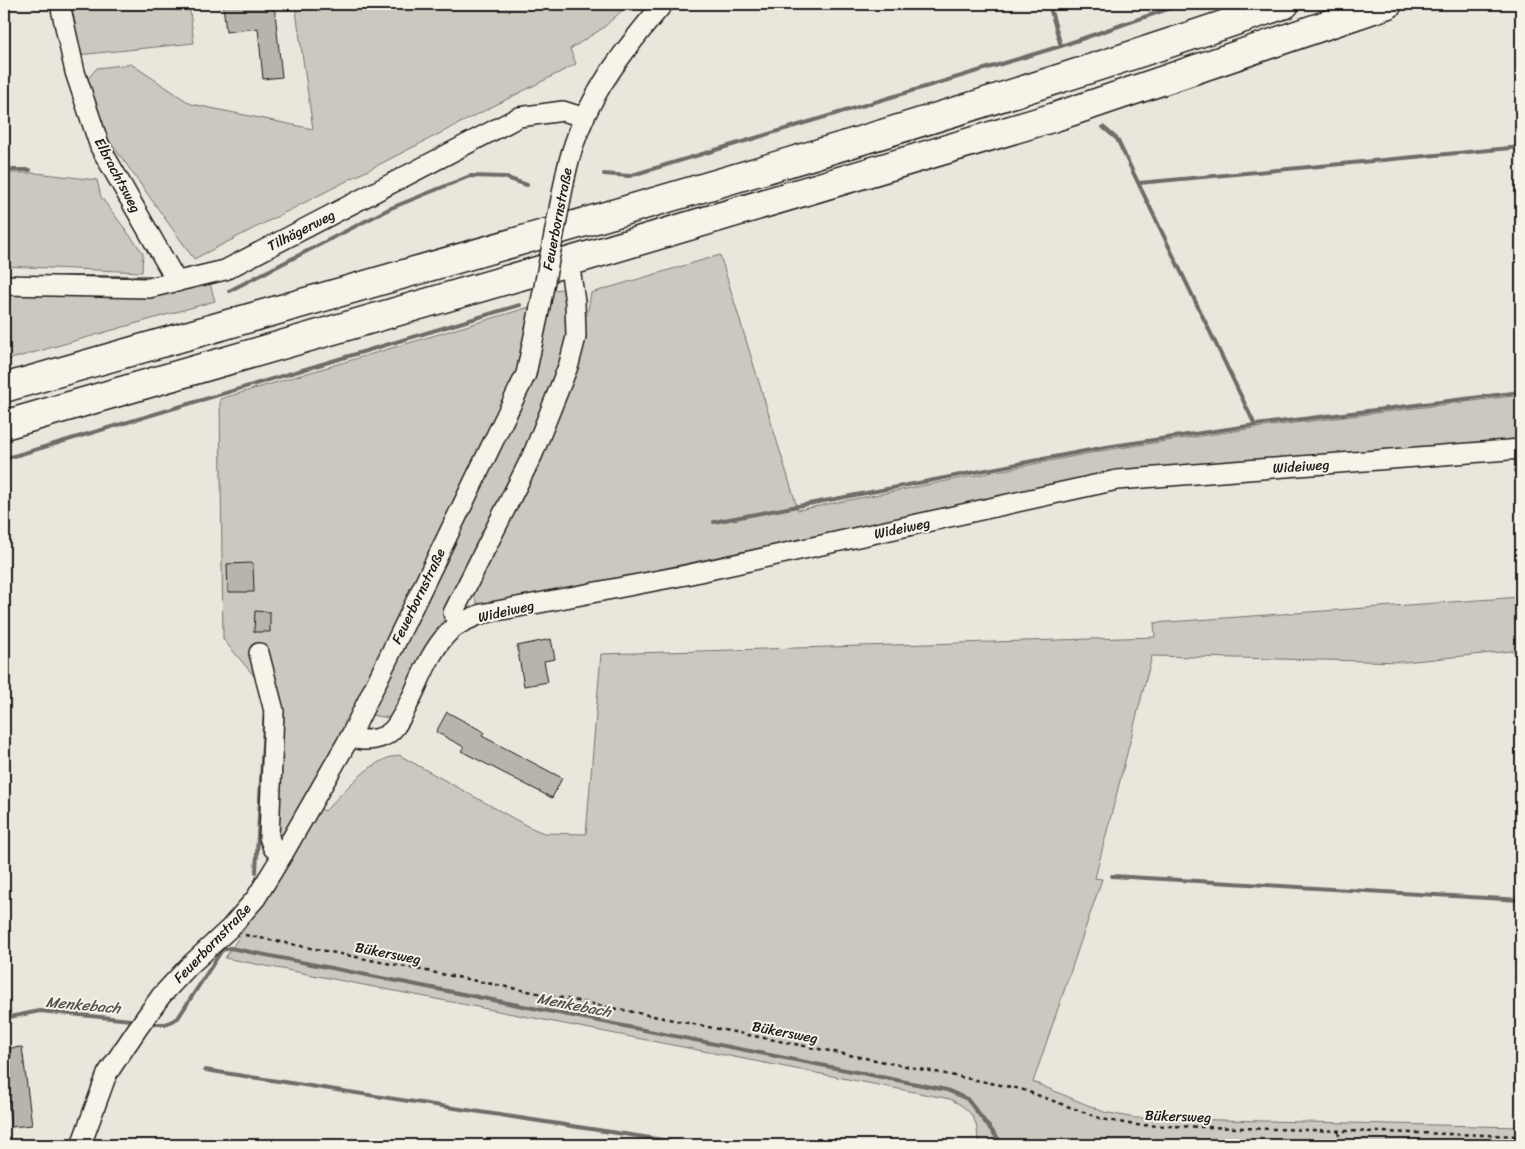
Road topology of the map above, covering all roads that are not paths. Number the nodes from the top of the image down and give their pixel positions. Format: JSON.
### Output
{"nodes":[{"id":1,"x":60,"y":4,"type":"edge"},
{"id":2,"x":663,"y":4,"type":"edge"},
{"id":3,"x":1284,"y":4,"type":"edge"},
{"id":4,"x":1388,"y":4,"type":"edge"},
{"id":5,"x":582,"y":118,"type":"junction"},
{"id":6,"x":569,"y":262,"type":"junction"},
{"id":7,"x":177,"y":282,"type":"junction"},
{"id":8,"x":4,"y":285,"type":"edge"},
{"id":9,"x":4,"y":388,"type":"edge"},
{"id":10,"x":4,"y":425,"type":"edge"},
{"id":11,"x":1521,"y":449,"type":"edge"},
{"id":12,"x":458,"y":625,"type":"junction"},
{"id":13,"x":259,"y":653,"type":"dead end"},
{"id":14,"x":350,"y":737,"type":"junction"},
{"id":15,"x":283,"y":854,"type":"junction"},
{"id":16,"x":81,"y":1145,"type":"edge"}],
"edges":[{"from":1,"to":7,"type":"street","name":"Elbrachtsweg"},
{"from":2,"to":5,"type":"street","name":"Feuerbornstraße"},
{"from":3,"to":9,"type":"highway"},
{"from":4,"to":6,"type":"highway"},
{"from":5,"to":7,"type":"street","name":"Tilhägerweg"},
{"from":5,"to":14,"type":"street","name":"Feuerbornstraße","bridge":true},
{"from":6,"to":10,"type":"highway"},
{"from":6,"to":12,"type":"street"},
{"from":7,"to":8,"type":"street","name":"Tilhägerweg"},
{"from":11,"to":12,"type":"street","name":"Wideiweg"},
{"from":12,"to":14,"type":"street","name":"Wideiweg"},
{"from":13,"to":15,"type":"street"},
{"from":14,"to":15,"type":"street","name":"Feuerbornstraße"},
{"from":15,"to":16,"type":"street","name":"Feuerbornstraße"}]}
